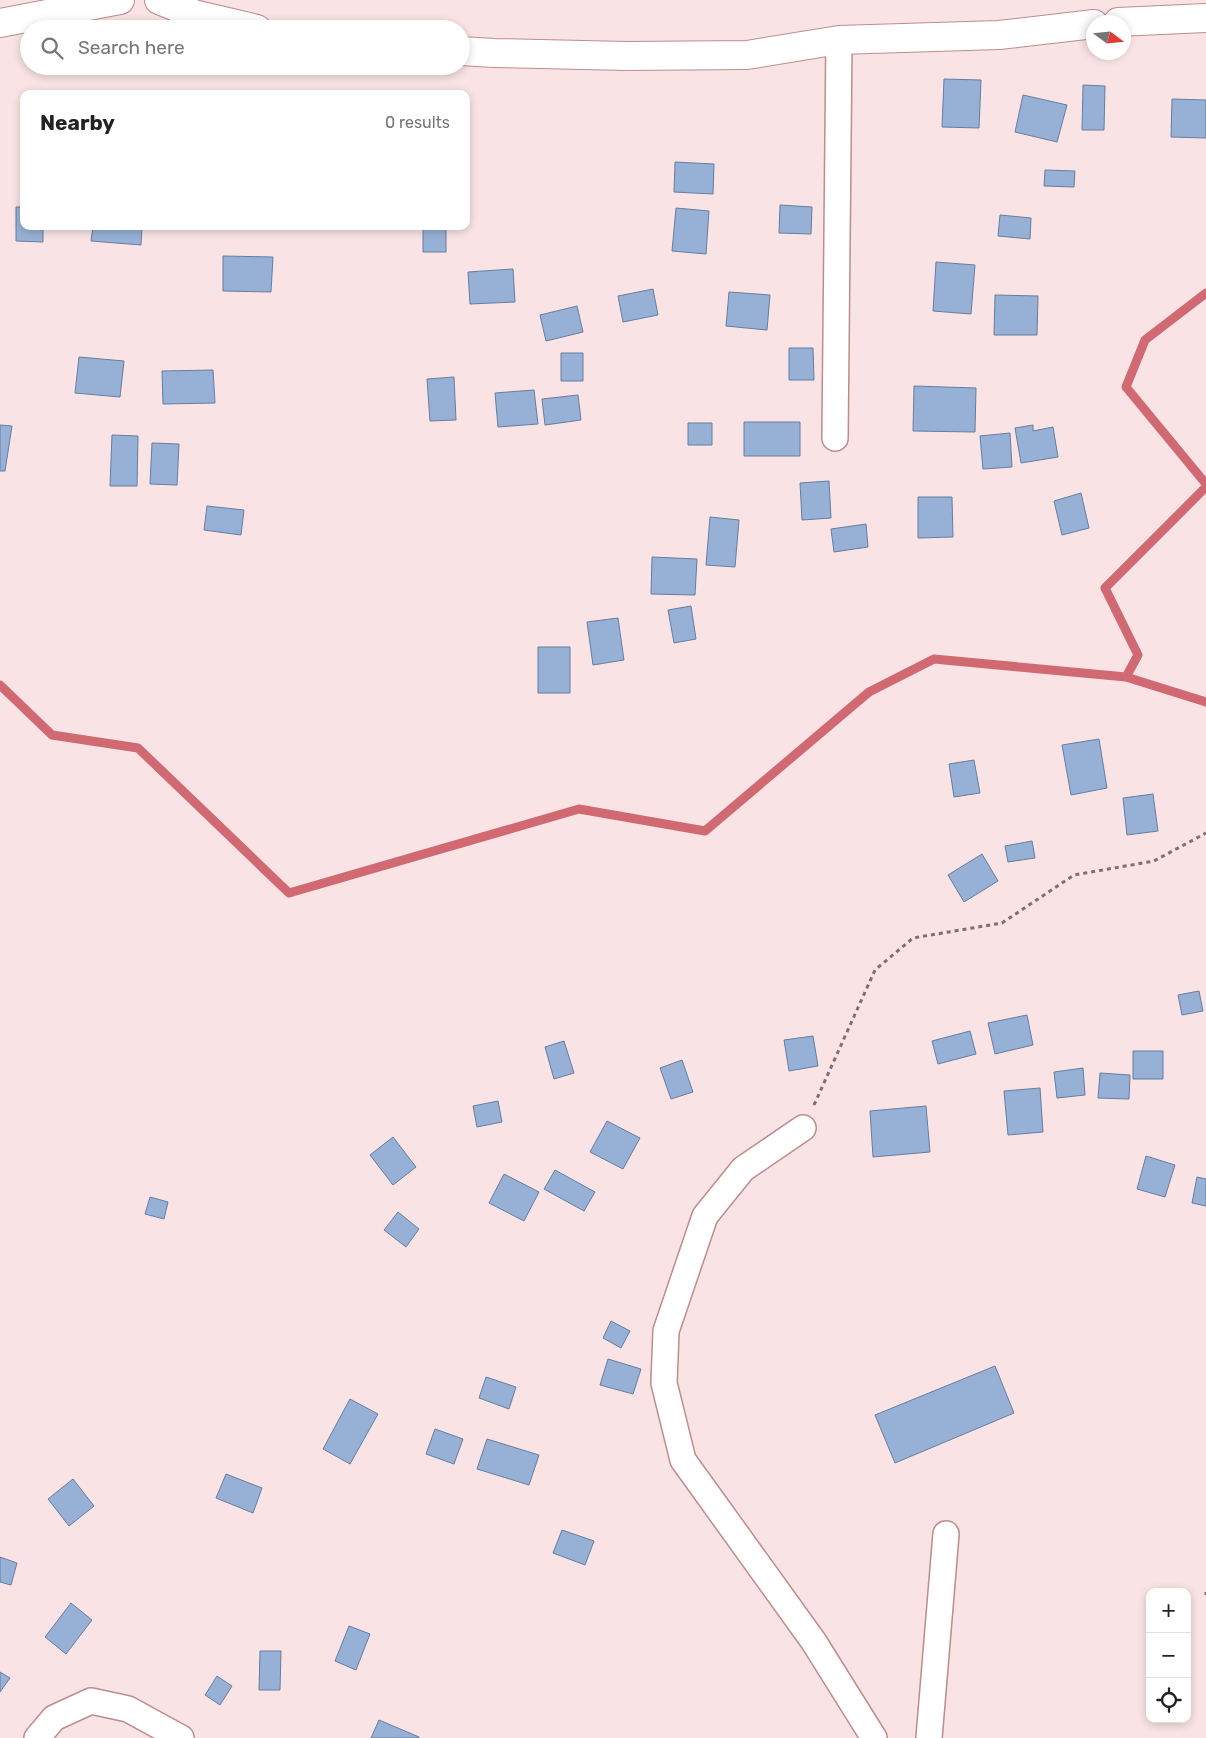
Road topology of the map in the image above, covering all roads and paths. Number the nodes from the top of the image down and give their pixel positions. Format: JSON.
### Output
{"nodes":[{"id":1,"x":120,"y":0,"type":"edge"},
{"id":2,"x":159,"y":0,"type":"edge"},
{"id":3,"x":1206,"y":18,"type":"edge"},
{"id":4,"x":219,"y":20,"type":"edge"},
{"id":5,"x":1131,"y":21,"type":"edge"},
{"id":6,"x":0,"y":23,"type":"edge"},
{"id":7,"x":1086,"y":25,"type":"edge"},
{"id":8,"x":839,"y":40,"type":"junction"},
{"id":9,"x":470,"y":52,"type":"edge"},
{"id":10,"x":835,"y":438,"type":"dead end"},
{"id":11,"x":1206,"y":833,"type":"edge"},
{"id":12,"x":803,"y":1128,"type":"joint"},
{"id":13,"x":946,"y":1534,"type":"dead end"},
{"id":14,"x":37,"y":1738,"type":"edge"},
{"id":15,"x":181,"y":1738,"type":"edge"},
{"id":16,"x":874,"y":1738,"type":"edge"},
{"id":17,"x":929,"y":1738,"type":"edge"}],
"edges":[{"from":1,"to":6,"type":"street"},
{"from":2,"to":4,"type":"street"},
{"from":3,"to":5,"type":"street"},
{"from":7,"to":8,"type":"street"},
{"from":8,"to":9,"type":"street"},
{"from":8,"to":10,"type":"street"},
{"from":11,"to":12,"type":"path"},
{"from":12,"to":16,"type":"street"},
{"from":13,"to":17,"type":"street"},
{"from":14,"to":15,"type":"street"}]}
